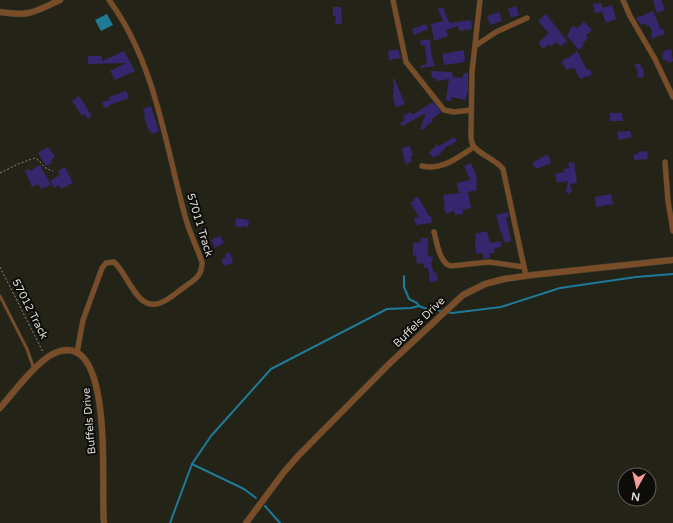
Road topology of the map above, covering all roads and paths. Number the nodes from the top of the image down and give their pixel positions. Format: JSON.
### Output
{"nodes":[{"id":1,"x":60,"y":0,"type":"edge"},
{"id":2,"x":109,"y":0,"type":"edge"},
{"id":3,"x":393,"y":0,"type":"edge"},
{"id":4,"x":480,"y":0,"type":"edge"},
{"id":5,"x":623,"y":0,"type":"edge"},
{"id":6,"x":0,"y":12,"type":"edge"},
{"id":7,"x":527,"y":18,"type":"dead end"},
{"id":8,"x":475,"y":46,"type":"junction"},
{"id":9,"x":673,"y":97,"type":"edge"},
{"id":10,"x":471,"y":110,"type":"junction"},
{"id":11,"x":474,"y":147,"type":"junction"},
{"id":12,"x":665,"y":162,"type":"dead end"},
{"id":13,"x":422,"y":166,"type":"dead end"},
{"id":14,"x":53,"y":171,"type":"dead end"},
{"id":15,"x":0,"y":173,"type":"edge"},
{"id":16,"x":673,"y":230,"type":"edge"},
{"id":17,"x":434,"y":232,"type":"dead end"},
{"id":18,"x":673,"y":260,"type":"edge"},
{"id":19,"x":0,"y":267,"type":"edge"},
{"id":20,"x":524,"y":267,"type":"junction"},
{"id":21,"x":526,"y":276,"type":"junction"},
{"id":22,"x":0,"y":296,"type":"edge"},
{"id":23,"x":78,"y":353,"type":"junction"},
{"id":24,"x":46,"y":358,"type":"junction"},
{"id":25,"x":35,"y":369,"type":"junction"},
{"id":26,"x":0,"y":408,"type":"edge"},
{"id":27,"x":104,"y":523,"type":"edge"},
{"id":28,"x":246,"y":523,"type":"edge"}],
"edges":[{"from":1,"to":6,"type":"street"},
{"from":2,"to":23,"type":"street","name":"57011 Track"},
{"from":3,"to":10,"type":"street"},
{"from":4,"to":8,"type":"street"},
{"from":5,"to":9,"type":"street"},
{"from":7,"to":8,"type":"street"},
{"from":8,"to":10,"type":"street"},
{"from":10,"to":11,"type":"street"},
{"from":11,"to":13,"type":"street"},
{"from":11,"to":20,"type":"street"},
{"from":12,"to":16,"type":"street"},
{"from":14,"to":15,"type":"path"},
{"from":17,"to":20,"type":"street"},
{"from":18,"to":21,"type":"street","name":"Buffels Drive"},
{"from":19,"to":24,"type":"path","name":"57012 Track"},
{"from":20,"to":21,"type":"street"},
{"from":21,"to":28,"type":"street","name":"Buffels Drive"},
{"from":22,"to":25,"type":"lane"},
{"from":23,"to":24,"type":"street"},
{"from":23,"to":27,"type":"street","name":"Buffels Drive"},
{"from":24,"to":25,"type":"street"},
{"from":25,"to":26,"type":"street"}]}
